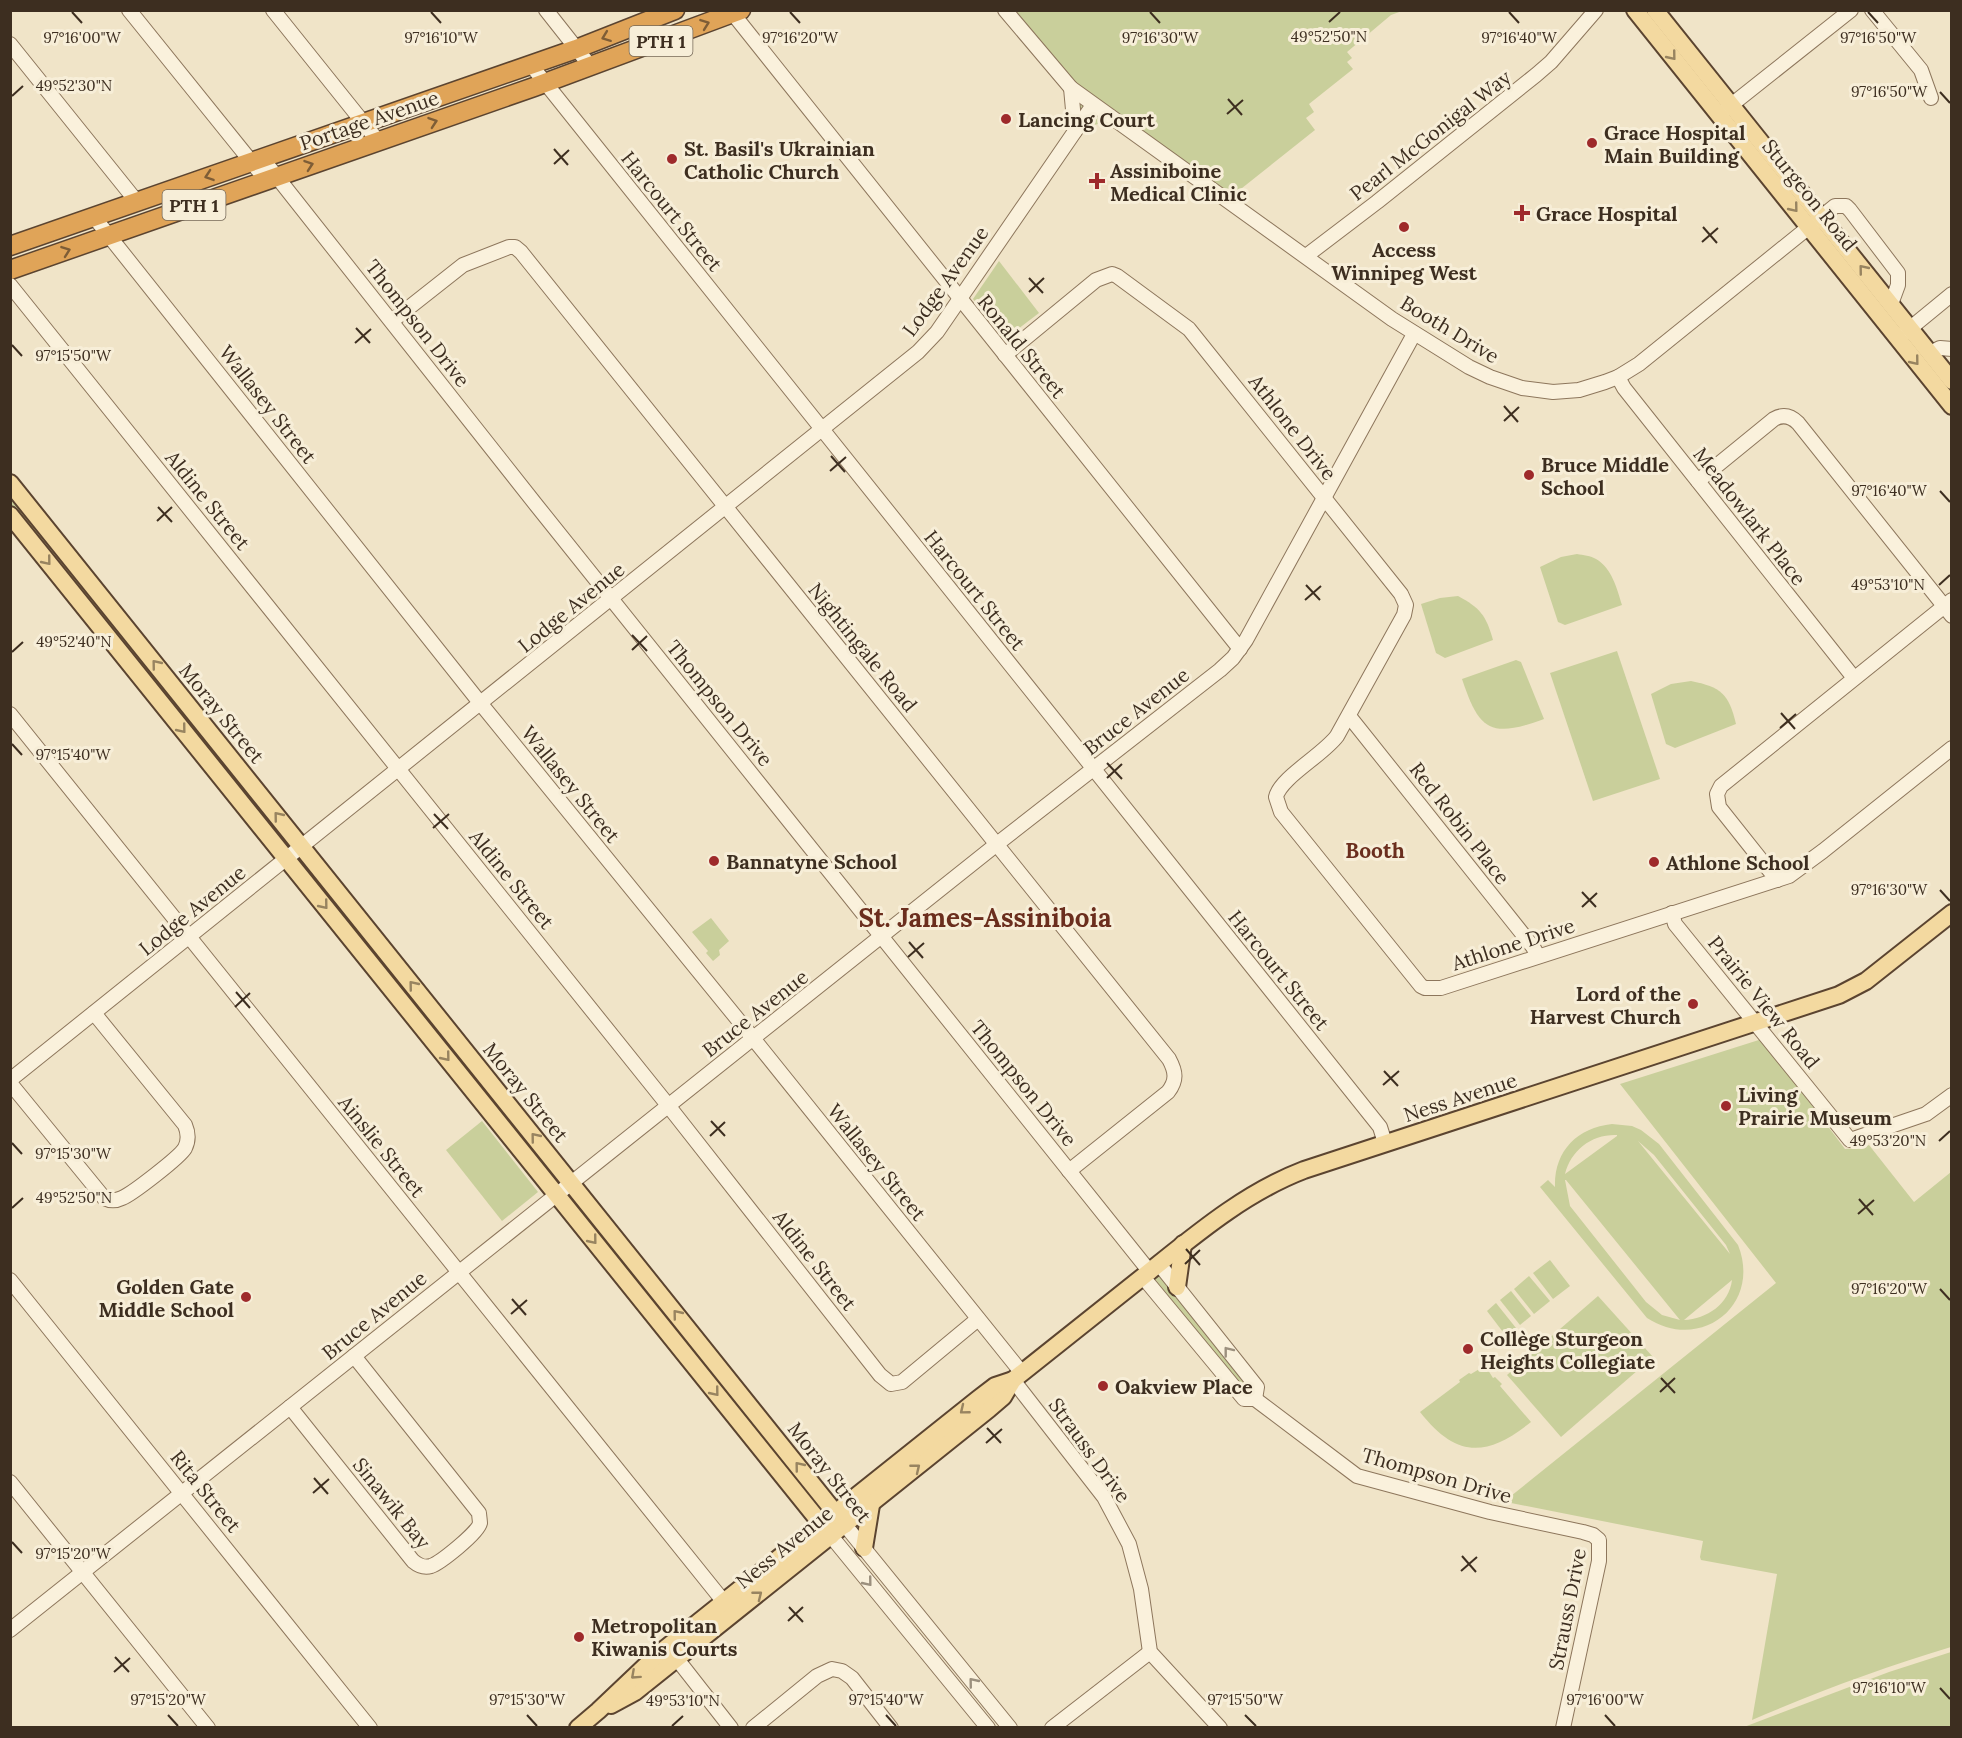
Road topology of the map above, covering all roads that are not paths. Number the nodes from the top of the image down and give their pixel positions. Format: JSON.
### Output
{"nodes":[{"id":1,"x":129,"y":10,"type":"edge"},
{"id":2,"x":273,"y":10,"type":"edge"},
{"id":3,"x":546,"y":10,"type":"edge"},
{"id":4,"x":675,"y":10,"type":"edge"},
{"id":5,"x":1005,"y":10,"type":"edge"},
{"id":6,"x":1596,"y":10,"type":"edge"},
{"id":7,"x":1635,"y":10,"type":"edge"},
{"id":8,"x":1655,"y":10,"type":"edge"},
{"id":9,"x":1851,"y":10,"type":"edge"},
{"id":10,"x":1872,"y":10,"type":"edge"},
{"id":11,"x":734,"y":12,"type":"edge"},
{"id":12,"x":10,"y":44,"type":"edge"},
{"id":13,"x":576,"y":49,"type":"junction"},
{"id":14,"x":531,"y":65,"type":"junction"},
{"id":15,"x":591,"y":67,"type":"junction"},
{"id":16,"x":545,"y":83,"type":"junction"},
{"id":17,"x":1071,"y":88,"type":"junction"},
{"id":18,"x":1931,"y":98,"type":"dead end"},
{"id":19,"x":1094,"y":105,"type":"junction"},
{"id":20,"x":1725,"y":110,"type":"junction"},
{"id":21,"x":364,"y":123,"type":"junction"},
{"id":22,"x":1075,"y":131,"type":"junction"},
{"id":23,"x":378,"y":141,"type":"junction"},
{"id":24,"x":256,"y":160,"type":"junction"},
{"id":25,"x":271,"y":178,"type":"junction"},
{"id":26,"x":137,"y":202,"type":"junction"},
{"id":27,"x":94,"y":217,"type":"junction"},
{"id":28,"x":1814,"y":221,"type":"junction"},
{"id":29,"x":110,"y":235,"type":"junction"},
{"id":30,"x":10,"y":246,"type":"edge"},
{"id":31,"x":10,"y":251,"type":"edge"},
{"id":32,"x":1306,"y":256,"type":"junction"},
{"id":33,"x":17,"y":268,"type":"edge"},
{"id":34,"x":10,"y":285,"type":"edge"},
{"id":35,"x":1952,"y":294,"type":"edge"},
{"id":36,"x":959,"y":298,"type":"junction"},
{"id":37,"x":1891,"y":304,"type":"junction"},
{"id":38,"x":392,"y":321,"type":"junction"},
{"id":39,"x":1904,"y":333,"type":"junction"},
{"id":40,"x":1414,"y":334,"type":"junction"},
{"id":41,"x":1952,"y":349,"type":"edge"},
{"id":42,"x":1930,"y":353,"type":"junction"},
{"id":43,"x":1005,"y":355,"type":"junction"},
{"id":44,"x":1618,"y":377,"type":"junction"},
{"id":45,"x":1952,"y":381,"type":"edge"},
{"id":46,"x":1952,"y":406,"type":"edge"},
{"id":47,"x":822,"y":429,"type":"junction"},
{"id":48,"x":1698,"y":481,"type":"junction"},
{"id":49,"x":10,"y":483,"type":"edge"},
{"id":50,"x":1324,"y":498,"type":"junction"},
{"id":51,"x":725,"y":507,"type":"junction"},
{"id":52,"x":10,"y":515,"type":"edge"},
{"id":53,"x":612,"y":599,"type":"junction"},
{"id":54,"x":1949,"y":608,"type":"edge"},
{"id":55,"x":1240,"y":649,"type":"junction"},
{"id":56,"x":1854,"y":678,"type":"junction"},
{"id":57,"x":481,"y":704,"type":"junction"},
{"id":58,"x":10,"y":714,"type":"edge"},
{"id":59,"x":1349,"y":716,"type":"junction"},
{"id":60,"x":1370,"y":741,"type":"junction"},
{"id":61,"x":1330,"y":746,"type":"junction"},
{"id":62,"x":1952,"y":748,"type":"edge"},
{"id":63,"x":1093,"y":769,"type":"junction"},
{"id":64,"x":400,"y":770,"type":"junction"},
{"id":65,"x":997,"y":844,"type":"junction"},
{"id":66,"x":303,"y":847,"type":"junction"},
{"id":67,"x":287,"y":859,"type":"junction"},
{"id":68,"x":1777,"y":880,"type":"junction"},
{"id":69,"x":1671,"y":913,"type":"junction"},
{"id":70,"x":1952,"y":913,"type":"edge"},
{"id":71,"x":882,"y":936,"type":"junction"},
{"id":72,"x":189,"y":937,"type":"junction"},
{"id":73,"x":1538,"y":957,"type":"junction"},
{"id":74,"x":94,"y":1013,"type":"junction"},
{"id":75,"x":1756,"y":1023,"type":"junction"},
{"id":76,"x":754,"y":1039,"type":"junction"},
{"id":77,"x":10,"y":1082,"type":"edge"},
{"id":78,"x":1952,"y":1095,"type":"edge"},
{"id":79,"x":669,"y":1106,"type":"junction"},
{"id":80,"x":1385,"y":1143,"type":"junction"},
{"id":81,"x":1069,"y":1171,"type":"junction"},
{"id":82,"x":572,"y":1183,"type":"junction"},
{"id":83,"x":556,"y":1195,"type":"junction"},
{"id":84,"x":1183,"y":1244,"type":"junction"},
{"id":85,"x":1150,"y":1271,"type":"junction"},
{"id":86,"x":459,"y":1272,"type":"junction"},
{"id":87,"x":10,"y":1280,"type":"edge"},
{"id":88,"x":1177,"y":1287,"type":"junction"},
{"id":89,"x":978,"y":1319,"type":"junction"},
{"id":90,"x":354,"y":1356,"type":"junction"},
{"id":91,"x":1017,"y":1376,"type":"junction"},
{"id":92,"x":1256,"y":1399,"type":"junction"},
{"id":93,"x":290,"y":1407,"type":"junction"},
{"id":94,"x":10,"y":1482,"type":"edge"},
{"id":95,"x":182,"y":1493,"type":"junction"},
{"id":96,"x":871,"y":1505,"type":"junction"},
{"id":97,"x":841,"y":1518,"type":"junction"},
{"id":98,"x":826,"y":1530,"type":"junction"},
{"id":99,"x":1593,"y":1536,"type":"joint"},
{"id":100,"x":864,"y":1548,"type":"junction"},
{"id":101,"x":83,"y":1572,"type":"junction"},
{"id":102,"x":724,"y":1602,"type":"junction"},
{"id":103,"x":10,"y":1630,"type":"edge"},
{"id":104,"x":1150,"y":1652,"type":"junction"},
{"id":105,"x":677,"y":1659,"type":"junction"},
{"id":106,"x":598,"y":1712,"type":"junction"},
{"id":107,"x":208,"y":1728,"type":"edge"},
{"id":108,"x":370,"y":1728,"type":"edge"},
{"id":109,"x":578,"y":1728,"type":"edge"},
{"id":110,"x":731,"y":1728,"type":"edge"},
{"id":111,"x":753,"y":1728,"type":"edge"},
{"id":112,"x":891,"y":1728,"type":"edge"},
{"id":113,"x":988,"y":1728,"type":"edge"},
{"id":114,"x":1010,"y":1728,"type":"edge"},
{"id":115,"x":1052,"y":1728,"type":"edge"},
{"id":116,"x":1220,"y":1728,"type":"edge"},
{"id":117,"x":1563,"y":1728,"type":"edge"}],
"edges":[{"from":1,"to":24,"type":"street","name":"Thompson Drive"},
{"from":2,"to":21,"type":"street"},
{"from":3,"to":13,"type":"street"},
{"from":4,"to":13,"type":"highway","name":"Portage Avenue","number":"PTH 1","one_way":true},
{"from":5,"to":17,"type":"street","name":"Booth Drive"},
{"from":6,"to":32,"type":"street","name":"Pearl McGonigal Way"},
{"from":7,"to":20,"type":"main road","name":"Sturgeon Road","one_way":true},
{"from":8,"to":20,"type":"main road","name":"Sturgeon Road"},
{"from":9,"to":20,"type":"street"},
{"from":10,"to":18,"type":"street"},
{"from":15,"to":11,"type":"highway","name":"Portage Avenue","number":"PTH 1","one_way":true},
{"from":11,"to":36,"type":"street","name":"Ronald Street"},
{"from":12,"to":26,"type":"street"},
{"from":13,"to":14,"type":"highway","name":"Portage Avenue","number":"PTH 1"},
{"from":13,"to":15,"type":"street"},
{"from":14,"to":16,"type":"street","name":"Harcourt Street"},
{"from":14,"to":21,"type":"highway","name":"Portage Avenue","number":"PTH 1"},
{"from":15,"to":16,"type":"highway","name":"Portage Avenue","number":"PTH 1"},
{"from":23,"to":16,"type":"highway","name":"Portage Avenue","number":"PTH 1","one_way":true},
{"from":16,"to":47,"type":"street","name":"Harcourt Street"},
{"from":17,"to":19,"type":"street","name":"Booth Drive"},
{"from":17,"to":22,"type":"street"},
{"from":19,"to":22,"type":"street","name":"Lodge Avenue"},
{"from":19,"to":32,"type":"street","name":"Booth Drive"},
{"from":20,"to":28,"type":"main road","name":"Sturgeon Road"},
{"from":21,"to":23,"type":"street"},
{"from":21,"to":24,"type":"highway","name":"Portage Avenue","number":"PTH 1"},
{"from":22,"to":36,"type":"street","name":"Lodge Avenue"},
{"from":25,"to":23,"type":"highway","name":"Portage Avenue","number":"PTH 1","one_way":true},
{"from":24,"to":25,"type":"street","name":"Thompson Drive"},
{"from":24,"to":26,"type":"highway","name":"Portage Avenue","number":"PTH 1","one_way":true},
{"from":25,"to":29,"type":"highway","name":"Portage Avenue","number":"PTH 1"},
{"from":25,"to":38,"type":"street","name":"Thompson Drive"},
{"from":26,"to":27,"type":"highway","name":"Portage Avenue","number":"PTH 1"},
{"from":27,"to":29,"type":"street","name":"Wallasey Street"},
{"from":27,"to":30,"type":"highway","name":"Portage Avenue","number":"PTH 1"},
{"from":37,"to":28,"type":"main road","name":"Sturgeon Road","one_way":true},
{"from":28,"to":37,"type":"street","name":"Sturgeon Road"},
{"from":28,"to":39,"type":"main road","name":"Sturgeon Road"},
{"from":28,"to":44,"type":"street","name":"Booth Drive"},
{"from":33,"to":29,"type":"highway","name":"Portage Avenue","number":"PTH 1","one_way":true},
{"from":29,"to":57,"type":"street","name":"Wallasey Street"},
{"from":31,"to":33,"type":"street"},
{"from":32,"to":40,"type":"street","name":"Booth Drive"},
{"from":34,"to":64,"type":"street","name":"Aldine Street"},
{"from":35,"to":39,"type":"street"},
{"from":36,"to":43,"type":"street","name":"Ronald Street"},
{"from":36,"to":47,"type":"street","name":"Lodge Avenue"},
{"from":37,"to":39,"type":"main road","name":"Sturgeon Road"},
{"from":38,"to":51,"type":"street","name":"Nightingale Road"},
{"from":38,"to":53,"type":"street","name":"Thompson Drive"},
{"from":39,"to":42,"type":"main road","name":"Sturgeon Road"},
{"from":39,"to":46,"type":"main road","name":"Sturgeon Road","one_way":true},
{"from":40,"to":44,"type":"street","name":"Booth Drive"},
{"from":40,"to":50,"type":"street","name":"Bruce Avenue"},
{"from":41,"to":42,"type":"street"},
{"from":42,"to":45,"type":"main road","name":"Sturgeon Road"},
{"from":43,"to":50,"type":"street","name":"Athlone Drive"},
{"from":43,"to":55,"type":"street","name":"Ronald Street"},
{"from":44,"to":48,"type":"street","name":"Meadowlark Place"},
{"from":47,"to":51,"type":"street","name":"Lodge Avenue"},
{"from":47,"to":63,"type":"street","name":"Harcourt Street"},
{"from":48,"to":54,"type":"street"},
{"from":48,"to":56,"type":"street","name":"Meadowlark Place"},
{"from":66,"to":49,"type":"main road","name":"Moray Street","one_way":true},
{"from":50,"to":55,"type":"street","name":"Bruce Avenue"},
{"from":50,"to":59,"type":"street","name":"Athlone Drive"},
{"from":51,"to":53,"type":"street","name":"Lodge Avenue"},
{"from":51,"to":65,"type":"street","name":"Nightingale Road"},
{"from":52,"to":67,"type":"main road","name":"Moray Street","one_way":true},
{"from":53,"to":57,"type":"street","name":"Lodge Avenue"},
{"from":53,"to":71,"type":"street","name":"Thompson Drive"},
{"from":54,"to":56,"type":"street"},
{"from":55,"to":63,"type":"street","name":"Bruce Avenue"},
{"from":56,"to":68,"type":"street"},
{"from":57,"to":64,"type":"street","name":"Lodge Avenue"},
{"from":57,"to":76,"type":"street","name":"Wallasey Street"},
{"from":58,"to":72,"type":"street","name":"Ainslie Street"},
{"from":59,"to":60,"type":"street","name":"Red Robin Place"},
{"from":59,"to":61,"type":"street","name":"Athlone Drive"},
{"from":60,"to":61,"type":"street","name":"Athlone Drive"},
{"from":60,"to":73,"type":"street","name":"Red Robin Place"},
{"from":61,"to":73,"type":"street","name":"Athlone Drive"},
{"from":62,"to":68,"type":"street","name":"Athlone Drive"},
{"from":63,"to":65,"type":"street","name":"Bruce Avenue"},
{"from":63,"to":80,"type":"street","name":"Harcourt Street"},
{"from":64,"to":66,"type":"street","name":"Lodge Avenue"},
{"from":64,"to":79,"type":"street","name":"Aldine Street"},
{"from":65,"to":71,"type":"street","name":"Bruce Avenue"},
{"from":65,"to":81,"type":"street","name":"Nightingale Road"},
{"from":66,"to":67,"type":"street","name":"Lodge Avenue"},
{"from":82,"to":66,"type":"main road","name":"Moray Street","one_way":true},
{"from":67,"to":72,"type":"street","name":"Lodge Avenue"},
{"from":67,"to":83,"type":"main road","name":"Moray Street","one_way":true},
{"from":68,"to":69,"type":"street","name":"Athlone Drive"},
{"from":69,"to":73,"type":"street","name":"Athlone Drive"},
{"from":69,"to":75,"type":"street","name":"Prairie View Road"},
{"from":70,"to":75,"type":"main road","name":"Ness Avenue"},
{"from":71,"to":76,"type":"street","name":"Bruce Avenue"},
{"from":71,"to":81,"type":"street","name":"Thompson Drive"},
{"from":72,"to":74,"type":"street","name":"Lodge Avenue"},
{"from":72,"to":86,"type":"street","name":"Ainslie Street"},
{"from":74,"to":77,"type":"street","name":"Lodge Avenue"},
{"from":74,"to":77,"type":"street"},
{"from":75,"to":78,"type":"street","name":"Prairie View Road"},
{"from":75,"to":80,"type":"main road","name":"Ness Avenue"},
{"from":76,"to":79,"type":"street","name":"Bruce Avenue"},
{"from":76,"to":89,"type":"street","name":"Wallasey Street"},
{"from":79,"to":82,"type":"street","name":"Bruce Avenue"},
{"from":79,"to":89,"type":"street","name":"Aldine Street"},
{"from":80,"to":84,"type":"main road","name":"Ness Avenue"},
{"from":81,"to":85,"type":"street","name":"Thompson Drive"},
{"from":82,"to":83,"type":"street","name":"Bruce Avenue"},
{"from":97,"to":82,"type":"main road","name":"Moray Street","one_way":true},
{"from":83,"to":86,"type":"street","name":"Bruce Avenue"},
{"from":83,"to":98,"type":"main road","name":"Moray Street","one_way":true},
{"from":84,"to":85,"type":"main road","name":"Ness Avenue"},
{"from":84,"to":88,"type":"main road"},
{"from":85,"to":88,"type":"street","name":"Thompson Drive"},
{"from":85,"to":91,"type":"main road","name":"Ness Avenue"},
{"from":85,"to":92,"type":"street","name":"Thompson Drive"},
{"from":86,"to":90,"type":"street","name":"Bruce Avenue"},
{"from":86,"to":102,"type":"street","name":"Ainslie Street"},
{"from":87,"to":95,"type":"street","name":"Rita Street"},
{"from":92,"to":88,"type":"street","name":"Thompson Drive","one_way":true},
{"from":89,"to":91,"type":"street","name":"Wallasey Street"},
{"from":90,"to":93,"type":"street","name":"Bruce Avenue"},
{"from":90,"to":93,"type":"street","name":"Sinawik Bay"},
{"from":96,"to":91,"type":"main road","name":"Ness Avenue","one_way":true},
{"from":91,"to":97,"type":"main road","name":"Ness Avenue","one_way":true},
{"from":91,"to":104,"type":"street","name":"Strauss Drive"},
{"from":92,"to":99,"type":"street","name":"Thompson Drive"},
{"from":93,"to":95,"type":"street","name":"Bruce Avenue"},
{"from":94,"to":101,"type":"street"},
{"from":95,"to":101,"type":"street","name":"Bruce Avenue"},
{"from":95,"to":108,"type":"street","name":"Rita Street"},
{"from":96,"to":97,"type":"main road","name":"Ness Avenue"},
{"from":96,"to":100,"type":"main road"},
{"from":97,"to":98,"type":"main road","name":"Ness Avenue"},
{"from":97,"to":100,"type":"street","name":"Moray Street"},
{"from":98,"to":102,"type":"main road","name":"Ness Avenue"},
{"from":105,"to":98,"type":"main road","name":"Ness Avenue","one_way":true},
{"from":98,"to":113,"type":"street","name":"Moray Street","one_way":true},
{"from":99,"to":117,"type":"street","name":"Strauss Drive"},
{"from":114,"to":100,"type":"street","name":"Moray Street","one_way":true},
{"from":101,"to":103,"type":"street","name":"Bruce Avenue"},
{"from":101,"to":107,"type":"street"},
{"from":102,"to":106,"type":"main road","name":"Ness Avenue","one_way":true},
{"from":104,"to":115,"type":"street"},
{"from":104,"to":116,"type":"street"},
{"from":105,"to":106,"type":"main road","name":"Ness Avenue"},
{"from":105,"to":110,"type":"street"},
{"from":106,"to":109,"type":"main road","name":"Ness Avenue"},
{"from":111,"to":112,"type":"street"}]}
